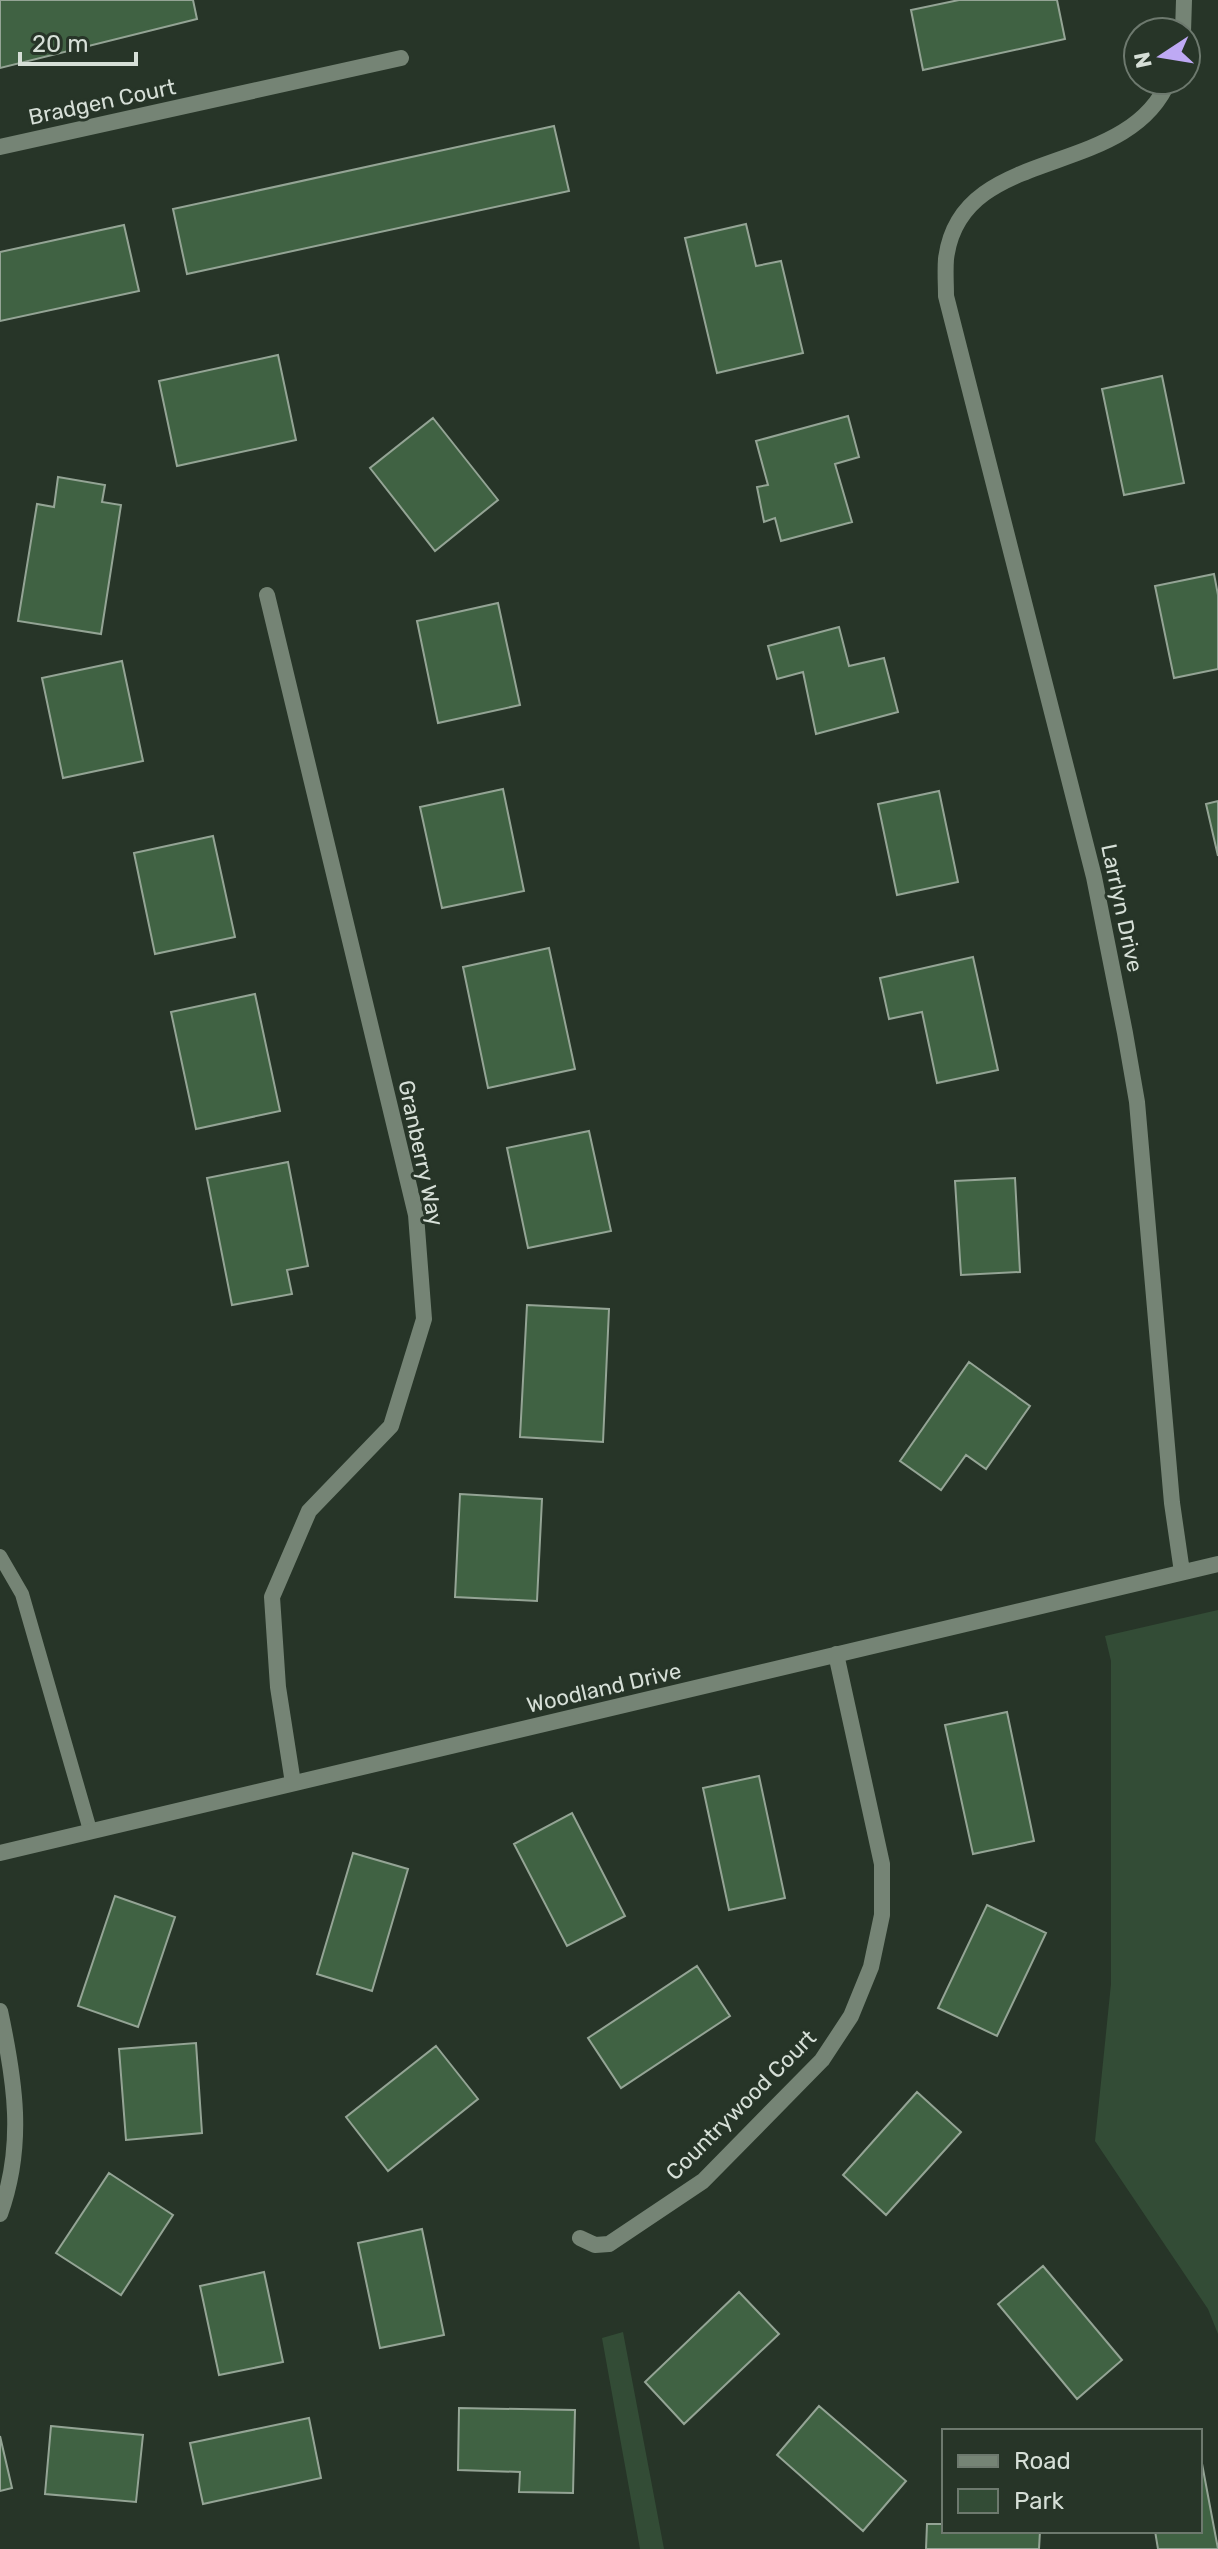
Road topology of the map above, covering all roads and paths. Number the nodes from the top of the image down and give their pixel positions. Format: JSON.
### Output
{"nodes":[{"id":1,"x":401,"y":58,"type":"dead end"},
{"id":2,"x":1158,"y":96,"type":"edge"},
{"id":3,"x":0,"y":147,"type":"edge"},
{"id":4,"x":267,"y":595,"type":"dead end"},
{"id":5,"x":0,"y":1556,"type":"edge"},
{"id":6,"x":1218,"y":1564,"type":"edge"},
{"id":7,"x":1182,"y":1572,"type":"junction"},
{"id":8,"x":836,"y":1654,"type":"junction"},
{"id":9,"x":293,"y":1783,"type":"junction"},
{"id":10,"x":90,"y":1830,"type":"junction"},
{"id":11,"x":0,"y":1853,"type":"edge"},
{"id":12,"x":0,"y":2011,"type":"edge"},
{"id":13,"x":0,"y":2214,"type":"edge"},
{"id":14,"x":580,"y":2238,"type":"dead end"}],
"edges":[{"from":1,"to":3,"type":"street","name":"Bradgen Court"},
{"from":2,"to":7,"type":"street","name":"Larrlyn Drive"},
{"from":4,"to":9,"type":"street","name":"Granberry Way"},
{"from":5,"to":10,"type":"lane"},
{"from":6,"to":7,"type":"street","name":"Woodland Drive"},
{"from":7,"to":8,"type":"street","name":"Woodland Drive"},
{"from":8,"to":9,"type":"street","name":"Woodland Drive"},
{"from":8,"to":14,"type":"street","name":"Countrywood Court"},
{"from":9,"to":10,"type":"street","name":"Woodland Drive"},
{"from":10,"to":11,"type":"street","name":"Woodland Drive"},
{"from":12,"to":13,"type":"street"}]}
